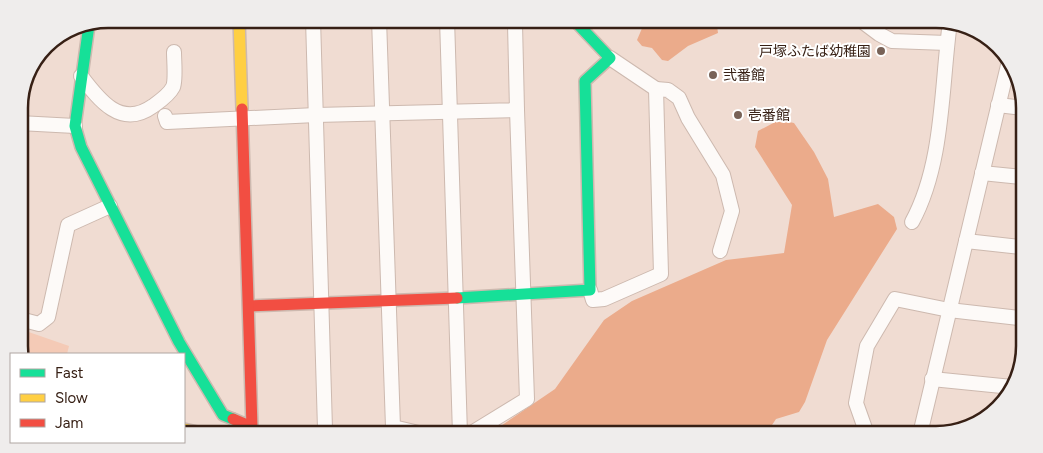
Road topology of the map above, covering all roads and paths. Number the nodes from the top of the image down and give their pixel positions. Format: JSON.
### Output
{"nodes":[{"id":1,"x":239,"y":28,"type":"edge"},
{"id":2,"x":314,"y":28,"type":"edge"},
{"id":3,"x":379,"y":28,"type":"edge"},
{"id":4,"x":447,"y":28,"type":"edge"},
{"id":5,"x":515,"y":28,"type":"edge"},
{"id":6,"x":582,"y":28,"type":"edge"},
{"id":7,"x":871,"y":28,"type":"edge"},
{"id":8,"x":949,"y":29,"type":"edge"},
{"id":9,"x":89,"y":30,"type":"edge"},
{"id":10,"x":947,"y":43,"type":"junction"},
{"id":11,"x":174,"y":52,"type":"dead end"},
{"id":12,"x":610,"y":58,"type":"junction"},
{"id":13,"x":1007,"y":71,"type":"edge"},
{"id":14,"x":81,"y":76,"type":"junction"},
{"id":15,"x":656,"y":89,"type":"junction"},
{"id":16,"x":998,"y":105,"type":"junction"},
{"id":17,"x":1016,"y":107,"type":"edge"},
{"id":18,"x":517,"y":110,"type":"junction"},
{"id":19,"x":450,"y":111,"type":"junction"},
{"id":20,"x":382,"y":113,"type":"junction"},
{"id":21,"x":316,"y":115,"type":"junction"},
{"id":22,"x":165,"y":116,"type":"dead end"},
{"id":23,"x":243,"y":120,"type":"junction"},
{"id":24,"x":75,"y":126,"type":"junction"},
{"id":25,"x":28,"y":127,"type":"edge"},
{"id":26,"x":982,"y":173,"type":"junction"},
{"id":27,"x":1016,"y":176,"type":"edge"},
{"id":28,"x":110,"y":206,"type":"junction"},
{"id":29,"x":912,"y":222,"type":"dead end"},
{"id":30,"x":966,"y":241,"type":"junction"},
{"id":31,"x":1016,"y":247,"type":"edge"},
{"id":32,"x":720,"y":251,"type":"dead end"},
{"id":33,"x":590,"y":290,"type":"junction"},
{"id":34,"x":523,"y":295,"type":"junction"},
{"id":35,"x":456,"y":298,"type":"junction"},
{"id":36,"x":389,"y":299,"type":"junction"},
{"id":37,"x":322,"y":302,"type":"junction"},
{"id":38,"x":249,"y":306,"type":"junction"},
{"id":39,"x":949,"y":310,"type":"junction"},
{"id":40,"x":1016,"y":318,"type":"edge"},
{"id":41,"x":28,"y":321,"type":"edge"},
{"id":42,"x":932,"y":380,"type":"junction"},
{"id":43,"x":1005,"y":386,"type":"edge"},
{"id":44,"x":864,"y":425,"type":"edge"},
{"id":45,"x":922,"y":425,"type":"edge"},
{"id":46,"x":249,"y":426,"type":"edge"},
{"id":47,"x":252,"y":426,"type":"edge"},
{"id":48,"x":324,"y":426,"type":"edge"},
{"id":49,"x":393,"y":426,"type":"edge"},
{"id":50,"x":460,"y":426,"type":"edge"},
{"id":51,"x":484,"y":426,"type":"edge"}],
"edges":[{"from":1,"to":23,"type":"street"},
{"from":2,"to":21,"type":"street"},
{"from":3,"to":20,"type":"street"},
{"from":4,"to":19,"type":"street"},
{"from":5,"to":18,"type":"street"},
{"from":6,"to":12,"type":"street"},
{"from":7,"to":10,"type":"street"},
{"from":8,"to":10,"type":"street"},
{"from":9,"to":14,"type":"street"},
{"from":10,"to":29,"type":"street"},
{"from":11,"to":14,"type":"street"},
{"from":12,"to":15,"type":"street"},
{"from":12,"to":33,"type":"street"},
{"from":13,"to":16,"type":"street"},
{"from":14,"to":24,"type":"street"},
{"from":15,"to":32,"type":"street"},
{"from":15,"to":33,"type":"street"},
{"from":16,"to":17,"type":"street"},
{"from":16,"to":26,"type":"street"},
{"from":18,"to":19,"type":"street"},
{"from":18,"to":34,"type":"street"},
{"from":19,"to":20,"type":"street"},
{"from":19,"to":35,"type":"street"},
{"from":20,"to":21,"type":"street"},
{"from":20,"to":36,"type":"street"},
{"from":21,"to":23,"type":"street"},
{"from":21,"to":37,"type":"street"},
{"from":22,"to":23,"type":"street"},
{"from":23,"to":38,"type":"street"},
{"from":24,"to":25,"type":"street"},
{"from":24,"to":28,"type":"street"},
{"from":26,"to":27,"type":"street"},
{"from":26,"to":30,"type":"street"},
{"from":28,"to":41,"type":"street"},
{"from":28,"to":46,"type":"street"},
{"from":30,"to":31,"type":"street"},
{"from":30,"to":39,"type":"street"},
{"from":33,"to":34,"type":"street"},
{"from":34,"to":35,"type":"street"},
{"from":34,"to":51,"type":"street"},
{"from":35,"to":36,"type":"street"},
{"from":35,"to":50,"type":"street"},
{"from":36,"to":37,"type":"street"},
{"from":36,"to":49,"type":"street"},
{"from":37,"to":38,"type":"street"},
{"from":37,"to":48,"type":"street"},
{"from":38,"to":47,"type":"street"},
{"from":39,"to":40,"type":"street"},
{"from":39,"to":42,"type":"street"},
{"from":39,"to":44,"type":"street"},
{"from":42,"to":43,"type":"street"},
{"from":42,"to":45,"type":"street"}]}
